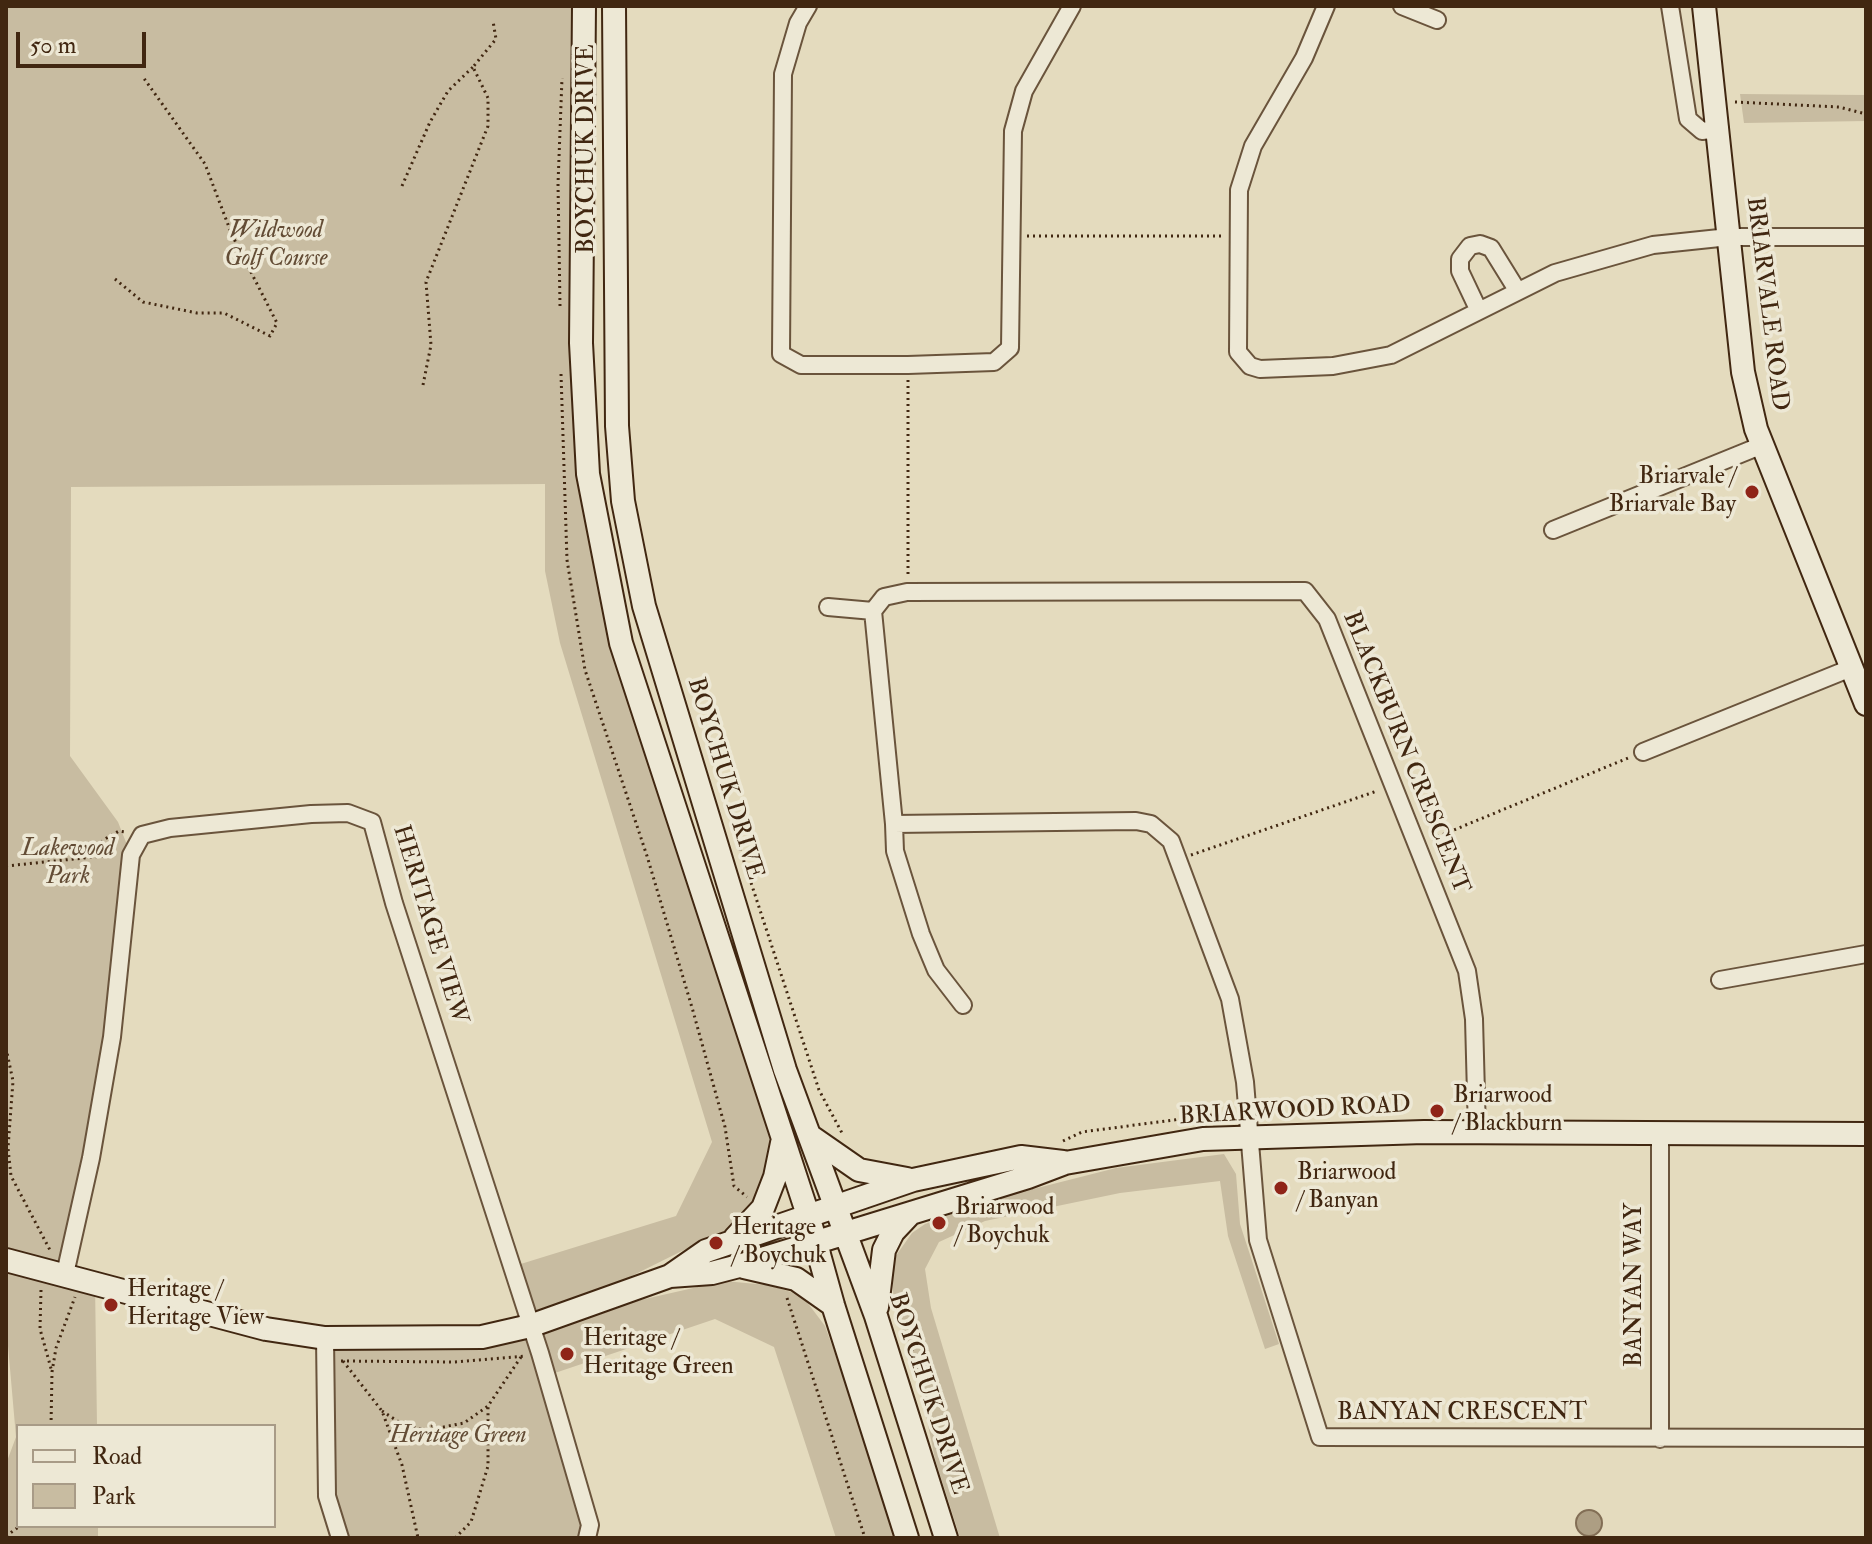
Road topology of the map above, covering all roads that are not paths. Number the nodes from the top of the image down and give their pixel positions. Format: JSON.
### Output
{"nodes":[{"id":1,"x":584,"y":6,"type":"edge"},
{"id":2,"x":614,"y":6,"type":"edge"},
{"id":3,"x":808,"y":6,"type":"edge"},
{"id":4,"x":1072,"y":6,"type":"edge"},
{"id":5,"x":1326,"y":6,"type":"edge"},
{"id":6,"x":1402,"y":6,"type":"edge"},
{"id":7,"x":1670,"y":6,"type":"edge"},
{"id":8,"x":1704,"y":6,"type":"edge"},
{"id":9,"x":1437,"y":20,"type":"dead end"},
{"id":10,"x":1720,"y":129,"type":"junction"},
{"id":11,"x":1729,"y":237,"type":"junction"},
{"id":12,"x":1866,"y":237,"type":"edge"},
{"id":13,"x":1517,"y":290,"type":"junction"},
{"id":14,"x":1478,"y":309,"type":"junction"},
{"id":15,"x":1760,"y":446,"type":"junction"},
{"id":16,"x":1553,"y":530,"type":"dead end"},
{"id":17,"x":828,"y":607,"type":"dead end"},
{"id":18,"x":873,"y":611,"type":"junction"},
{"id":19,"x":1851,"y":668,"type":"junction"},
{"id":20,"x":1866,"y":704,"type":"edge"},
{"id":21,"x":1643,"y":752,"type":"dead end"},
{"id":22,"x":894,"y":824,"type":"junction"},
{"id":23,"x":1866,"y":954,"type":"edge"},
{"id":24,"x":1720,"y":980,"type":"dead end"},
{"id":25,"x":963,"y":1005,"type":"dead end"},
{"id":26,"x":1477,"y":1132,"type":"junction"},
{"id":27,"x":1660,"y":1132,"type":"junction"},
{"id":28,"x":1866,"y":1134,"type":"edge"},
{"id":29,"x":810,"y":1135,"type":"junction"},
{"id":30,"x":1250,"y":1137,"type":"junction"},
{"id":31,"x":782,"y":1141,"type":"junction"},
{"id":32,"x":1065,"y":1163,"type":"junction"},
{"id":33,"x":913,"y":1180,"type":"junction"},
{"id":34,"x":836,"y":1205,"type":"junction"},
{"id":35,"x":912,"y":1212,"type":"junction"},
{"id":36,"x":808,"y":1215,"type":"junction"},
{"id":37,"x":846,"y":1232,"type":"junction"},
{"id":38,"x":815,"y":1242,"type":"junction"},
{"id":39,"x":728,"y":1243,"type":"junction"},
{"id":40,"x":6,"y":1260,"type":"edge"},
{"id":41,"x":739,"y":1266,"type":"junction"},
{"id":42,"x":64,"y":1274,"type":"junction"},
{"id":43,"x":670,"y":1276,"type":"junction"},
{"id":44,"x":833,"y":1305,"type":"junction"},
{"id":45,"x":876,"y":1316,"type":"junction"},
{"id":46,"x":530,"y":1326,"type":"junction"},
{"id":47,"x":325,"y":1338,"type":"junction"},
{"id":48,"x":1866,"y":1438,"type":"edge"},
{"id":49,"x":1660,"y":1439,"type":"junction"},
{"id":50,"x":340,"y":1538,"type":"edge"},
{"id":51,"x":587,"y":1538,"type":"edge"},
{"id":52,"x":907,"y":1538,"type":"edge"},
{"id":53,"x":946,"y":1538,"type":"edge"}],
"edges":[{"from":1,"to":31,"type":"main road","name":"BOYCHUK DRIVE"},
{"from":2,"to":29,"type":"main road","name":"BOYCHUK DRIVE"},
{"from":3,"to":4,"type":"street"},
{"from":5,"to":14,"type":"street"},
{"from":6,"to":9,"type":"street"},
{"from":7,"to":10,"type":"street"},
{"from":8,"to":10,"type":"main road","name":"BRIARVALE ROAD"},
{"from":10,"to":11,"type":"main road","name":"BRIARVALE ROAD"},
{"from":11,"to":12,"type":"street"},
{"from":11,"to":13,"type":"street"},
{"from":11,"to":15,"type":"main road","name":"BRIARVALE ROAD"},
{"from":13,"to":14,"type":"street"},
{"from":13,"to":14,"type":"street"},
{"from":15,"to":16,"type":"street"},
{"from":15,"to":19,"type":"main road","name":"BRIARVALE ROAD"},
{"from":17,"to":18,"type":"street"},
{"from":18,"to":22,"type":"street"},
{"from":18,"to":26,"type":"street","name":"BLACKBURN CRESCENT"},
{"from":19,"to":20,"type":"main road","name":"BRIARVALE ROAD"},
{"from":19,"to":21,"type":"street"},
{"from":22,"to":25,"type":"street"},
{"from":22,"to":30,"type":"street"},
{"from":23,"to":24,"type":"street"},
{"from":26,"to":27,"type":"main road","name":"BRIARWOOD ROAD"},
{"from":26,"to":30,"type":"main road","name":"BRIARWOOD ROAD"},
{"from":27,"to":28,"type":"main road","name":"BRIARWOOD ROAD"},
{"from":27,"to":49,"type":"street","name":"BANYAN WAY"},
{"from":29,"to":33,"type":"main road"},
{"from":29,"to":34,"type":"main road","name":"BOYCHUK DRIVE"},
{"from":30,"to":32,"type":"main road","name":"BRIARWOOD ROAD"},
{"from":30,"to":49,"type":"street","name":"BANYAN CRESCENT"},
{"from":31,"to":36,"type":"main road","name":"BOYCHUK DRIVE"},
{"from":31,"to":39,"type":"main road"},
{"from":32,"to":33,"type":"main road","name":"BRIARWOOD ROAD"},
{"from":32,"to":35,"type":"main road","name":"BRIARWOOD ROAD"},
{"from":33,"to":34,"type":"main road","name":"BRIARWOOD ROAD"},
{"from":34,"to":36,"type":"main road","name":"BRIARWOOD ROAD"},
{"from":34,"to":37,"type":"main road","name":"BOYCHUK DRIVE"},
{"from":35,"to":37,"type":"main road","name":"BRIARWOOD ROAD"},
{"from":35,"to":45,"type":"main road"},
{"from":36,"to":38,"type":"main road","name":"BOYCHUK DRIVE"},
{"from":36,"to":39,"type":"main road","name":"BRIARWOOD ROAD"},
{"from":37,"to":38,"type":"main road","name":"BRIARWOOD ROAD"},
{"from":37,"to":45,"type":"main road","name":"BOYCHUK DRIVE"},
{"from":38,"to":41,"type":"main road","name":"BRIARWOOD ROAD"},
{"from":38,"to":44,"type":"main road","name":"BOYCHUK DRIVE"},
{"from":39,"to":43,"type":"main road"},
{"from":40,"to":42,"type":"main road"},
{"from":41,"to":43,"type":"main road","name":"BRIARWOOD ROAD"},
{"from":41,"to":44,"type":"main road"},
{"from":42,"to":46,"type":"street","name":"HERITAGE VIEW"},
{"from":42,"to":47,"type":"main road"},
{"from":43,"to":46,"type":"main road"},
{"from":44,"to":52,"type":"main road","name":"BOYCHUK DRIVE"},
{"from":45,"to":53,"type":"main road","name":"BOYCHUK DRIVE"},
{"from":46,"to":47,"type":"main road"},
{"from":46,"to":51,"type":"street"},
{"from":47,"to":50,"type":"street"},
{"from":48,"to":49,"type":"street","name":"BANYAN CRESCENT"}]}
